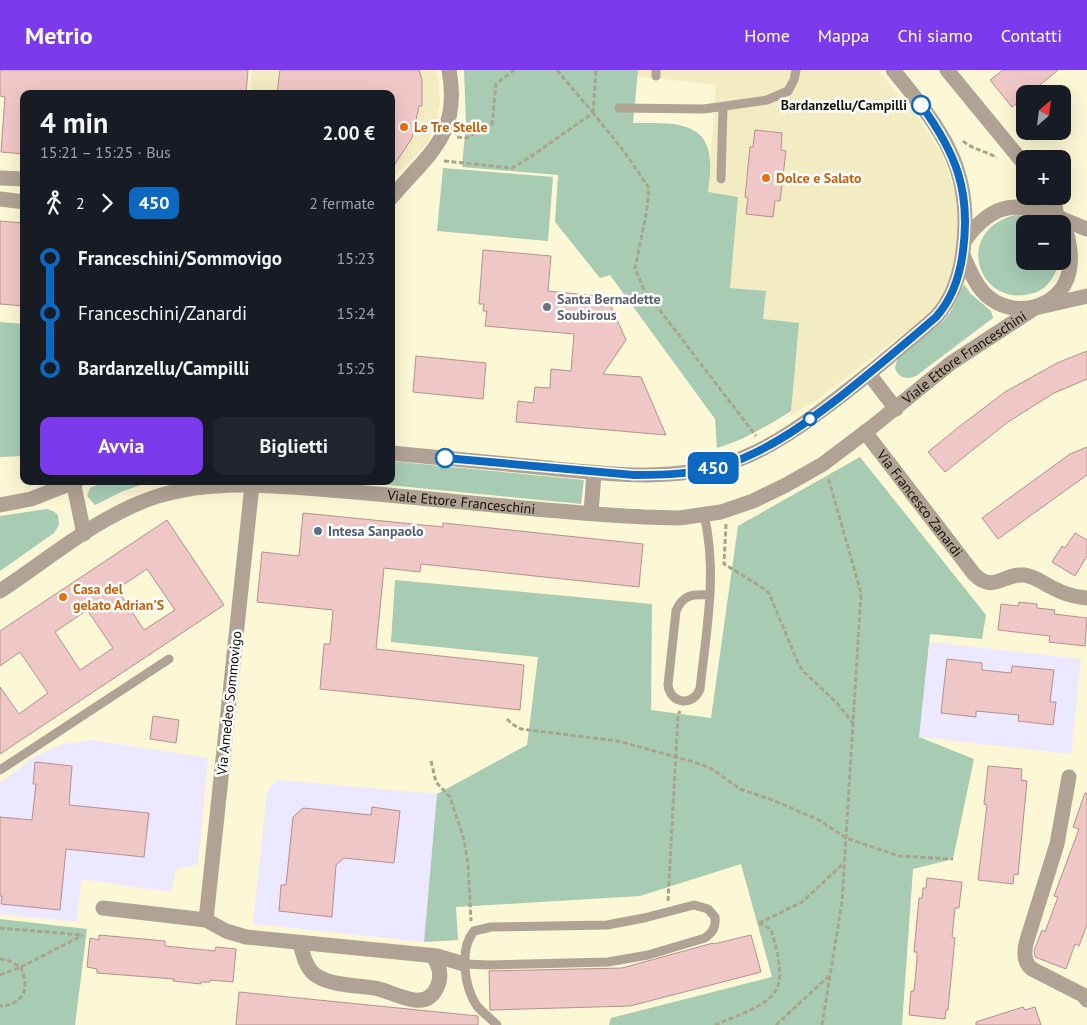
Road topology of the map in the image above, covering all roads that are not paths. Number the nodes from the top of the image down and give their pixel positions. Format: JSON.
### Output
{"nodes":[{"id":1,"x":449,"y":70,"type":"edge"},
{"id":2,"x":796,"y":70,"type":"edge"},
{"id":3,"x":893,"y":70,"type":"edge"},
{"id":4,"x":947,"y":70,"type":"edge"},
{"id":5,"x":619,"y":108,"type":"dead end"},
{"id":6,"x":723,"y":108,"type":"junction"},
{"id":7,"x":1016,"y":154,"type":"edge"},
{"id":8,"x":0,"y":178,"type":"edge"},
{"id":9,"x":20,"y":179,"type":"edge"},
{"id":10,"x":721,"y":179,"type":"dead end"},
{"id":11,"x":395,"y":194,"type":"edge"},
{"id":12,"x":0,"y":199,"type":"edge"},
{"id":13,"x":20,"y":202,"type":"edge"},
{"id":14,"x":1052,"y":215,"type":"edge"},
{"id":15,"x":1071,"y":223,"type":"edge"},
{"id":16,"x":1087,"y":230,"type":"edge"},
{"id":17,"x":964,"y":248,"type":"junction"},
{"id":18,"x":1069,"y":270,"type":"edge"},
{"id":19,"x":1087,"y":296,"type":"edge"},
{"id":20,"x":1035,"y":308,"type":"junction"},
{"id":21,"x":869,"y":374,"type":"junction"},
{"id":22,"x":896,"y":409,"type":"junction"},
{"id":23,"x":865,"y":432,"type":"junction"},
{"id":24,"x":395,"y":453,"type":"edge"},
{"id":25,"x":594,"y":472,"type":"junction"},
{"id":26,"x":66,"y":485,"type":"edge"},
{"id":27,"x":75,"y":485,"type":"edge"},
{"id":28,"x":252,"y":485,"type":"junction"},
{"id":29,"x":325,"y":486,"type":"edge"},
{"id":30,"x":0,"y":505,"type":"edge"},
{"id":31,"x":591,"y":513,"type":"junction"},
{"id":32,"x":704,"y":515,"type":"junction"},
{"id":33,"x":84,"y":534,"type":"junction"},
{"id":34,"x":0,"y":591,"type":"edge"},
{"id":35,"x":710,"y":595,"type":"junction"},
{"id":36,"x":1087,"y":598,"type":"edge"},
{"id":37,"x":169,"y":659,"type":"dead end"},
{"id":38,"x":0,"y":770,"type":"edge"},
{"id":39,"x":1069,"y":777,"type":"dead end"},
{"id":40,"x":103,"y":908,"type":"dead end"},
{"id":41,"x":206,"y":920,"type":"junction"},
{"id":42,"x":300,"y":943,"type":"junction"},
{"id":43,"x":433,"y":956,"type":"junction"},
{"id":44,"x":464,"y":964,"type":"junction"},
{"id":45,"x":1087,"y":1000,"type":"edge"},
{"id":46,"x":497,"y":1025,"type":"edge"}],
"edges":[{"from":1,"to":11,"type":"street"},
{"from":2,"to":6,"type":"lane"},
{"from":3,"to":17,"type":"street"},
{"from":4,"to":7,"type":"street"},
{"from":5,"to":6,"type":"lane"},
{"from":6,"to":10,"type":"lane"},
{"from":8,"to":9,"type":"street"},
{"from":12,"to":13,"type":"street"},
{"from":14,"to":17,"type":"street"},
{"from":15,"to":16,"type":"street"},
{"from":17,"to":20,"type":"street"},
{"from":17,"to":21,"type":"street"},
{"from":18,"to":20,"type":"street"},
{"from":19,"to":20,"type":"street"},
{"from":20,"to":22,"type":"street","name":"Viale Ettore Franceschini"},
{"from":21,"to":22,"type":"street","name":"Viale Ettore Franceschini"},
{"from":21,"to":25,"type":"street"},
{"from":22,"to":23,"type":"street","name":"Viale Ettore Franceschini"},
{"from":23,"to":32,"type":"street","name":"Viale Ettore Franceschini"},
{"from":23,"to":36,"type":"street","name":"Via Francesco Zanardi"},
{"from":24,"to":25,"type":"street"},
{"from":25,"to":31,"type":"street"},
{"from":26,"to":30,"type":"street"},
{"from":27,"to":33,"type":"street"},
{"from":28,"to":29,"type":"street","name":"Viale Ettore Franceschini"},
{"from":28,"to":33,"type":"street","name":"Viale Ettore Franceschini"},
{"from":28,"to":41,"type":"street","name":"Via Amedeo Sommovigo"},
{"from":29,"to":31,"type":"street","name":"Viale Ettore Franceschini"},
{"from":31,"to":32,"type":"street","name":"Viale Ettore Franceschini"},
{"from":32,"to":35,"type":"lane"},
{"from":33,"to":34,"type":"street","name":"Viale Ettore Franceschini"},
{"from":35,"to":35,"type":"lane"},
{"from":37,"to":38,"type":"lane"},
{"from":39,"to":45,"type":"street"},
{"from":40,"to":41,"type":"street"},
{"from":41,"to":42,"type":"street"},
{"from":42,"to":43,"type":"street"},
{"from":42,"to":43,"type":"street"},
{"from":43,"to":44,"type":"street"},
{"from":44,"to":44,"type":"lane"},
{"from":44,"to":46,"type":"lane"}]}
